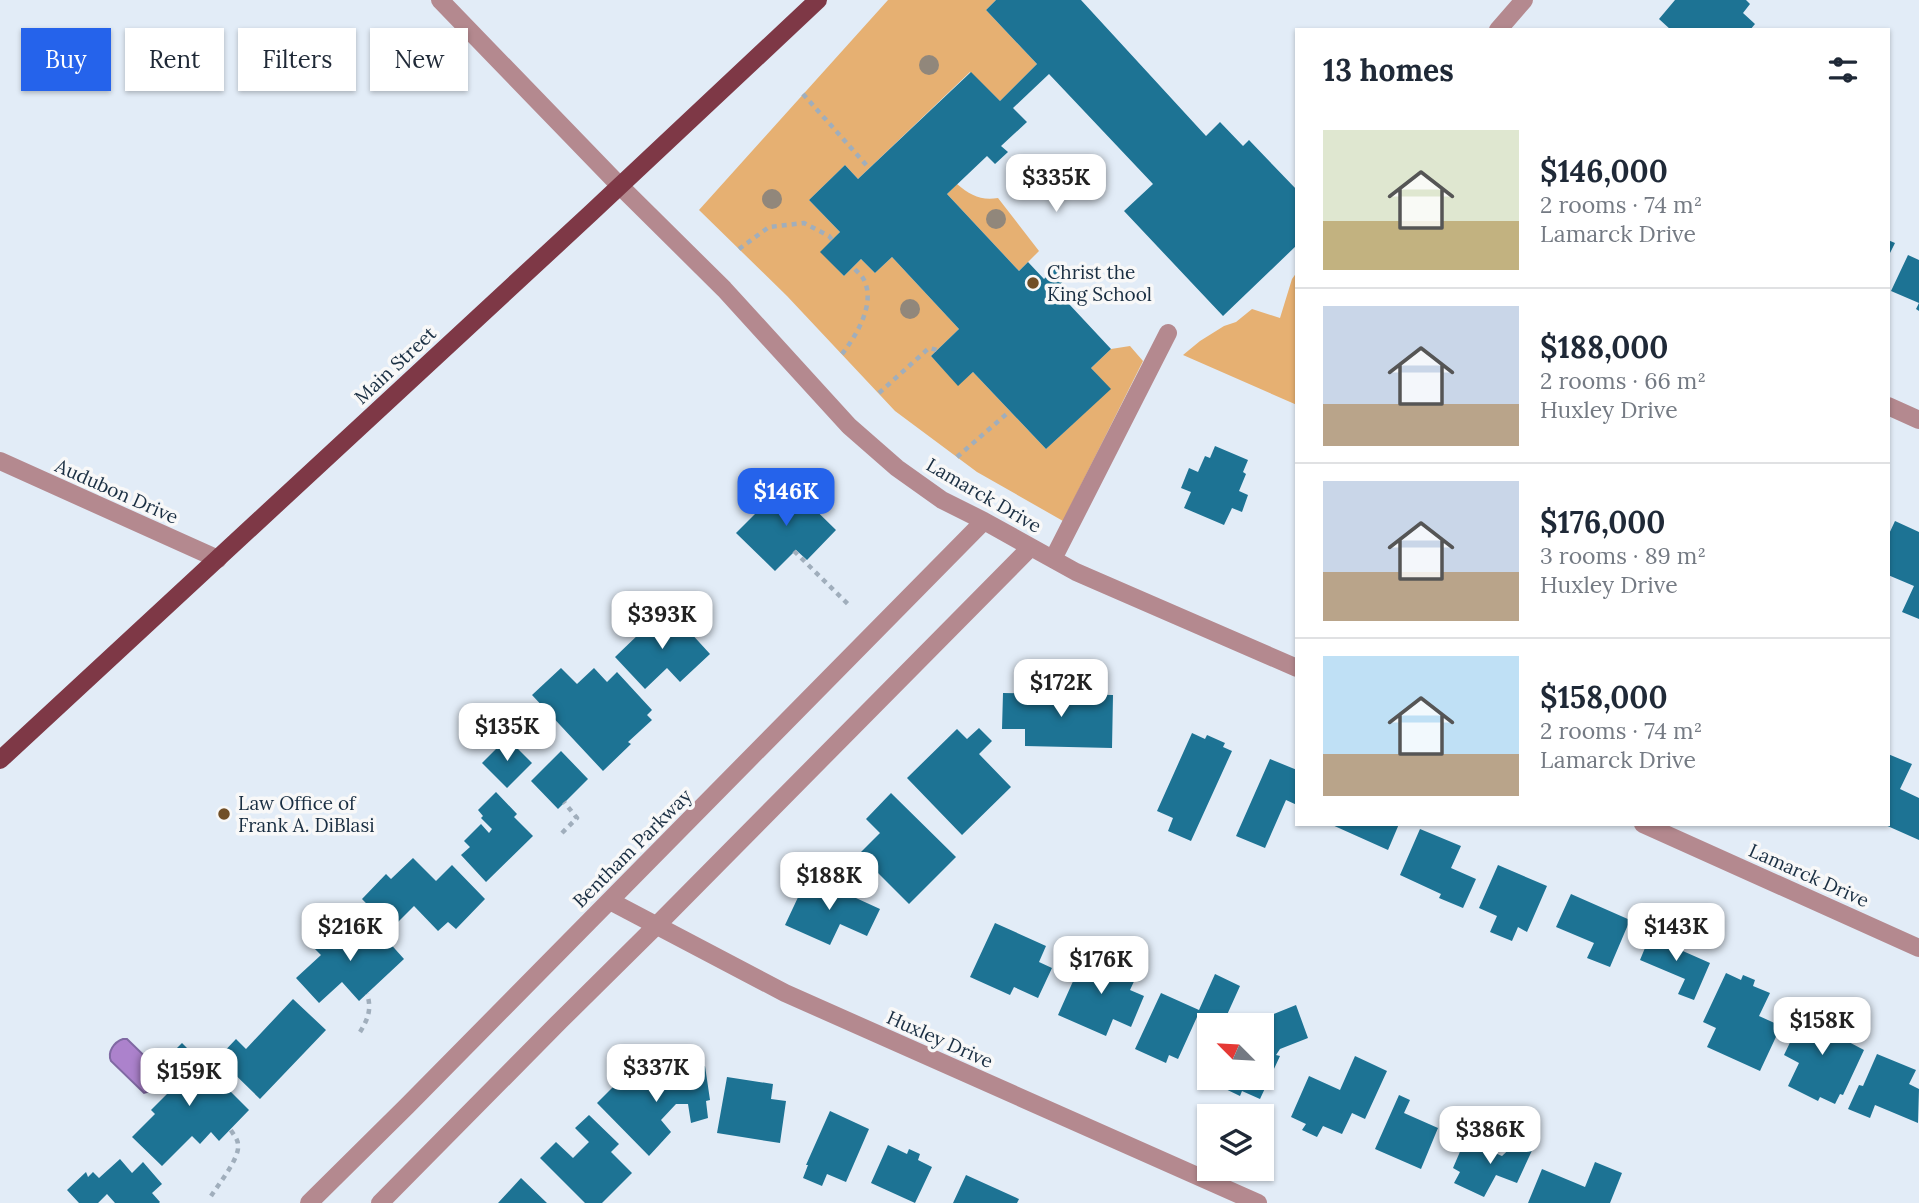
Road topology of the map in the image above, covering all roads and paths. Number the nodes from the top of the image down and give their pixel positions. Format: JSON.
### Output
{"nodes":[{"id":1,"x":440,"y":0,"type":"edge"},
{"id":2,"x":818,"y":0,"type":"edge"},
{"id":3,"x":1524,"y":0,"type":"edge"},
{"id":4,"x":1500,"y":28,"type":"edge"},
{"id":5,"x":803,"y":94,"type":"dead end"},
{"id":6,"x":869,"y":169,"type":"dead end"},
{"id":7,"x":620,"y":186,"type":"junction"},
{"id":8,"x":832,"y":240,"type":"dead end"},
{"id":9,"x":739,"y":249,"type":"dead end"},
{"id":10,"x":853,"y":267,"type":"dead end"},
{"id":11,"x":1168,"y":332,"type":"dead end"},
{"id":12,"x":937,"y":349,"type":"dead end"},
{"id":13,"x":842,"y":354,"type":"dead end"},
{"id":14,"x":878,"y":394,"type":"dead end"},
{"id":15,"x":1890,"y":407,"type":"edge"},
{"id":16,"x":1010,"y":411,"type":"dead end"},
{"id":17,"x":1919,"y":420,"type":"edge"},
{"id":18,"x":957,"y":457,"type":"dead end"},
{"id":19,"x":0,"y":461,"type":"edge"},
{"id":20,"x":984,"y":521,"type":"junction"},
{"id":21,"x":1031,"y":547,"type":"junction"},
{"id":22,"x":794,"y":551,"type":"dead end"},
{"id":23,"x":218,"y":559,"type":"junction"},
{"id":24,"x":1053,"y":559,"type":"junction"},
{"id":25,"x":850,"y":606,"type":"dead end"},
{"id":26,"x":1295,"y":667,"type":"edge"},
{"id":27,"x":0,"y":760,"type":"edge"},
{"id":28,"x":564,"y":802,"type":"dead end"},
{"id":29,"x":1647,"y":826,"type":"edge"},
{"id":30,"x":562,"y":833,"type":"dead end"},
{"id":31,"x":610,"y":901,"type":"junction"},
{"id":32,"x":657,"y":925,"type":"junction"},
{"id":33,"x":1919,"y":948,"type":"edge"},
{"id":34,"x":367,"y":994,"type":"dead end"},
{"id":35,"x":360,"y":1032,"type":"dead end"},
{"id":36,"x":230,"y":1129,"type":"dead end"},
{"id":37,"x":211,"y":1196,"type":"dead end"},
{"id":38,"x":309,"y":1203,"type":"edge"},
{"id":39,"x":380,"y":1203,"type":"edge"},
{"id":40,"x":1258,"y":1203,"type":"edge"}],
"edges":[{"from":1,"to":7,"type":"street","name":"Lamarck Drive"},
{"from":2,"to":7,"type":"main road","name":"Main Street"},
{"from":3,"to":4,"type":"street"},
{"from":5,"to":6,"type":"path"},
{"from":7,"to":20,"type":"street","name":"Lamarck Drive"},
{"from":7,"to":23,"type":"main road","name":"Main Street"},
{"from":8,"to":9,"type":"path"},
{"from":10,"to":13,"type":"path"},
{"from":11,"to":24,"type":"street"},
{"from":12,"to":14,"type":"path"},
{"from":15,"to":17,"type":"street"},
{"from":16,"to":18,"type":"path"},
{"from":19,"to":23,"type":"street","name":"Audubon Drive"},
{"from":20,"to":21,"type":"street","name":"Lamarck Drive"},
{"from":20,"to":31,"type":"street","name":"Bentham Parkway"},
{"from":21,"to":24,"type":"street","name":"Lamarck Drive"},
{"from":21,"to":32,"type":"street"},
{"from":22,"to":25,"type":"path"},
{"from":23,"to":27,"type":"main road","name":"Main Street"},
{"from":24,"to":26,"type":"street","name":"Lamarck Drive"},
{"from":28,"to":30,"type":"path"},
{"from":29,"to":33,"type":"street","name":"Lamarck Drive"},
{"from":31,"to":32,"type":"street","name":"Huxley Drive"},
{"from":31,"to":38,"type":"street","name":"Bentham Parkway"},
{"from":32,"to":39,"type":"street"},
{"from":32,"to":40,"type":"street","name":"Huxley Drive"},
{"from":34,"to":35,"type":"path"},
{"from":36,"to":37,"type":"path"}]}
